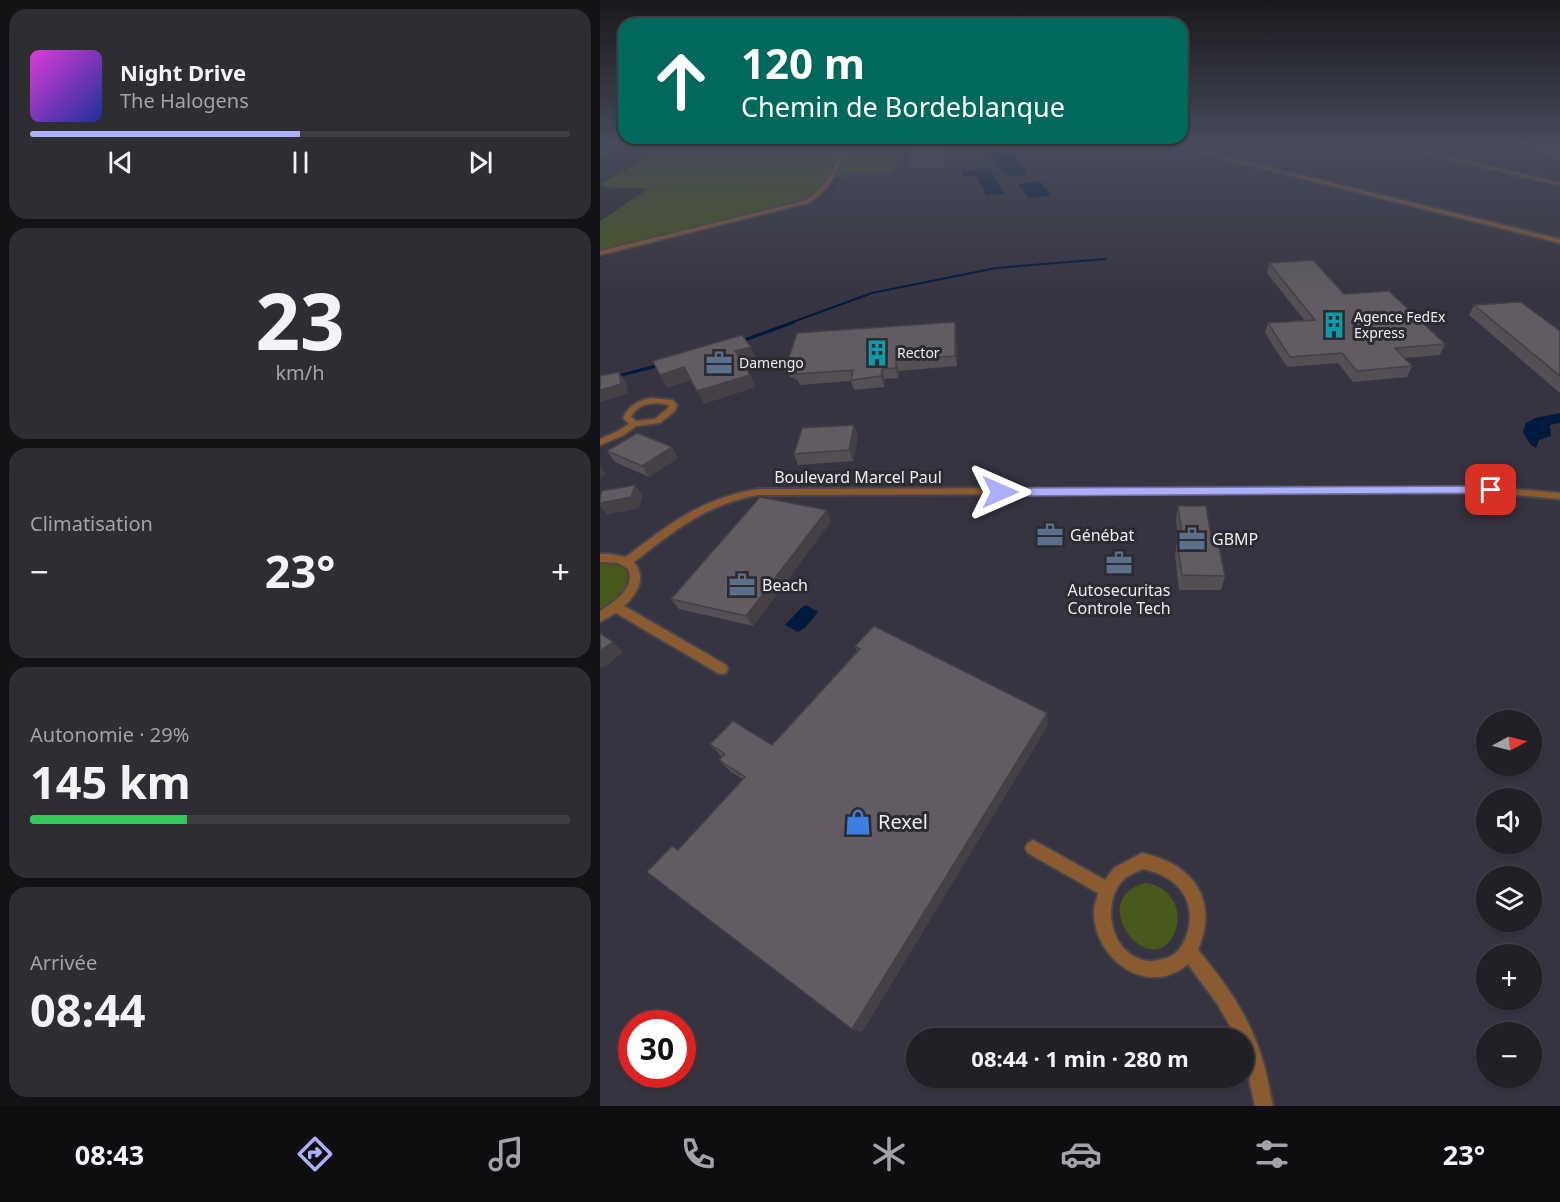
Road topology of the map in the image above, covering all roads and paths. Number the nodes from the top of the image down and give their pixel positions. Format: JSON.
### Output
{"nodes":[{"id":1,"x":817,"y":196,"type":"edge"},
{"id":2,"x":1378,"y":196,"type":"edge"},
{"id":3,"x":1560,"y":241,"type":"edge"},
{"id":4,"x":600,"y":254,"type":"edge"},
{"id":5,"x":634,"y":424,"type":"junction"},
{"id":6,"x":600,"y":442,"type":"edge"},
{"id":7,"x":1560,"y":496,"type":"edge"},
{"id":8,"x":600,"y":558,"type":"edge"},
{"id":9,"x":628,"y":561,"type":"junction"},
{"id":10,"x":616,"y":607,"type":"junction"},
{"id":11,"x":600,"y":617,"type":"edge"},
{"id":12,"x":722,"y":669,"type":"dead end"},
{"id":13,"x":1033,"y":848,"type":"dead end"},
{"id":14,"x":1106,"y":889,"type":"junction"},
{"id":15,"x":1189,"y":952,"type":"junction"},
{"id":16,"x":1264,"y":1106,"type":"edge"}],
"edges":[{"from":1,"to":4,"type":"street"},
{"from":2,"to":3,"type":"street"},
{"from":5,"to":5,"type":"street"},
{"from":5,"to":6,"type":"street"},
{"from":7,"to":9,"type":"street","name":"Boulevard Marcel Paul"},
{"from":8,"to":9,"type":"street"},
{"from":9,"to":10,"type":"street"},
{"from":10,"to":11,"type":"street"},
{"from":10,"to":12,"type":"street"},
{"from":13,"to":14,"type":"street"},
{"from":14,"to":15,"type":"street"},
{"from":14,"to":15,"type":"street"},
{"from":15,"to":16,"type":"street"}]}
